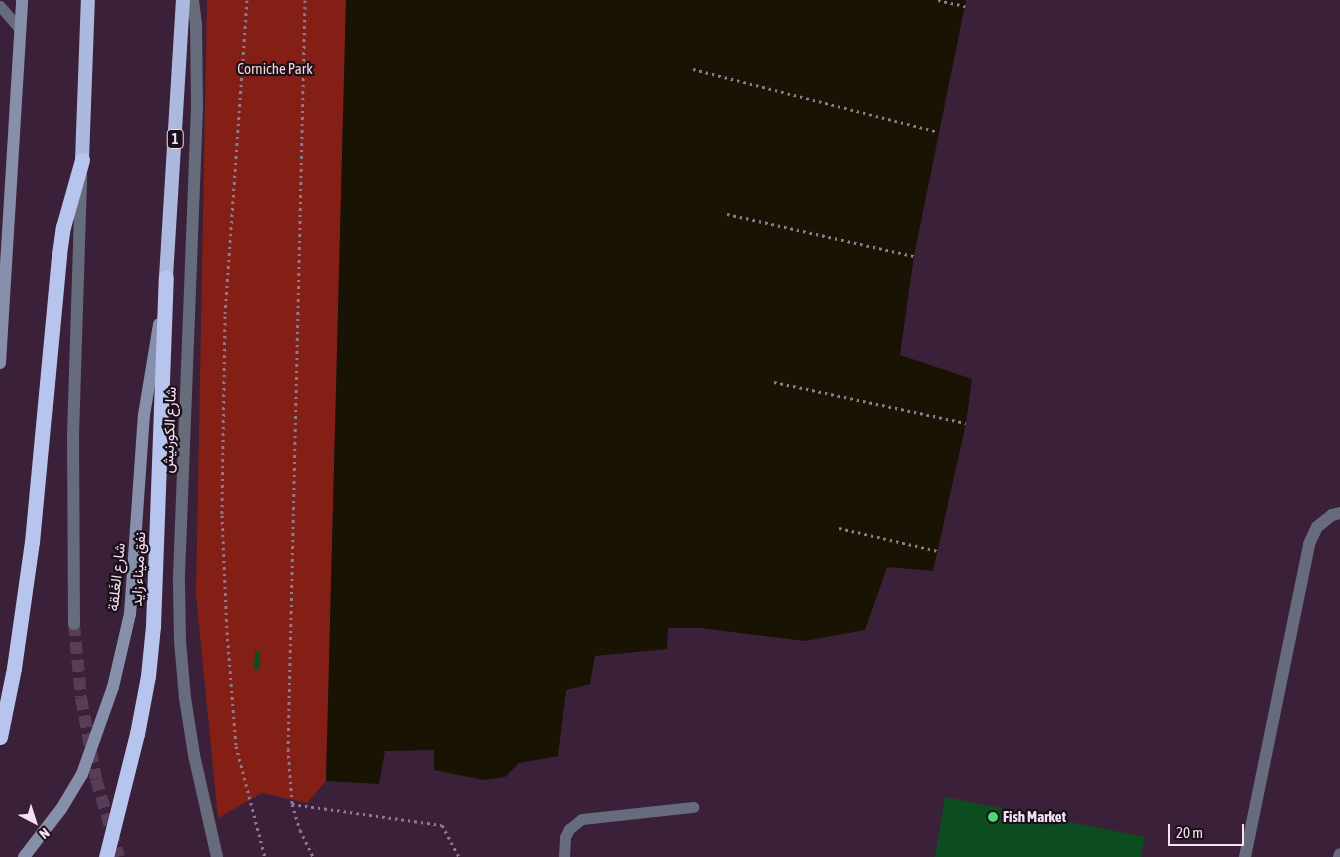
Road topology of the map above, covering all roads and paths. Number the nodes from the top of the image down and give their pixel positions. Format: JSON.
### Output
{"nodes":[{"id":1,"x":22,"y":0,"type":"edge"},
{"id":2,"x":88,"y":0,"type":"edge"},
{"id":3,"x":183,"y":0,"type":"edge"},
{"id":4,"x":193,"y":0,"type":"edge"},
{"id":5,"x":247,"y":0,"type":"edge"},
{"id":6,"x":305,"y":0,"type":"edge"},
{"id":7,"x":938,"y":0,"type":"edge"},
{"id":8,"x":0,"y":6,"type":"edge"},
{"id":9,"x":965,"y":6,"type":"dead end"},
{"id":10,"x":20,"y":29,"type":"junction"},
{"id":11,"x":694,"y":70,"type":"dead end"},
{"id":12,"x":938,"y":132,"type":"dead end"},
{"id":13,"x":82,"y":160,"type":"junction"},
{"id":14,"x":727,"y":214,"type":"dead end"},
{"id":15,"x":914,"y":256,"type":"dead end"},
{"id":16,"x":166,"y":277,"type":"junction"},
{"id":17,"x":0,"y":363,"type":"edge"},
{"id":18,"x":774,"y":382,"type":"dead end"},
{"id":19,"x":966,"y":423,"type":"dead end"},
{"id":20,"x":1340,"y":513,"type":"edge"},
{"id":21,"x":839,"y":528,"type":"dead end"},
{"id":22,"x":938,"y":551,"type":"dead end"},
{"id":23,"x":74,"y":624,"type":"tunnel mouth"},
{"id":24,"x":0,"y":737,"type":"edge"},
{"id":25,"x":292,"y":804,"type":"junction"},
{"id":26,"x":693,"y":807,"type":"dead end"},
{"id":27,"x":24,"y":857,"type":"edge"},
{"id":28,"x":106,"y":857,"type":"edge"},
{"id":29,"x":217,"y":857,"type":"edge"},
{"id":30,"x":265,"y":857,"type":"edge"},
{"id":31,"x":313,"y":857,"type":"edge"},
{"id":32,"x":459,"y":857,"type":"edge"},
{"id":33,"x":564,"y":857,"type":"edge"},
{"id":34,"x":1245,"y":857,"type":"edge"}],
"edges":[{"from":1,"to":10,"type":"main road"},
{"from":2,"to":13,"type":"highway"},
{"from":3,"to":16,"type":"highway","number":"1"},
{"from":4,"to":29,"type":"street","name":"شارع الكورنيش"},
{"from":5,"to":30,"type":"path"},
{"from":6,"to":25,"type":"path"},
{"from":7,"to":9,"type":"path"},
{"from":8,"to":10,"type":"lane"},
{"from":10,"to":17,"type":"main road"},
{"from":11,"to":12,"type":"path"},
{"from":13,"to":23,"type":"street"},
{"from":13,"to":24,"type":"highway"},
{"from":14,"to":15,"type":"path"},
{"from":16,"to":27,"type":"main road","name":"شارع الغَلقة"},
{"from":16,"to":28,"type":"highway","name":"نفق ميناء زايد"},
{"from":18,"to":19,"type":"path"},
{"from":20,"to":34,"type":"street"},
{"from":21,"to":22,"type":"path"},
{"from":25,"to":31,"type":"path"},
{"from":25,"to":32,"type":"path"},
{"from":26,"to":33,"type":"lane"}]}
